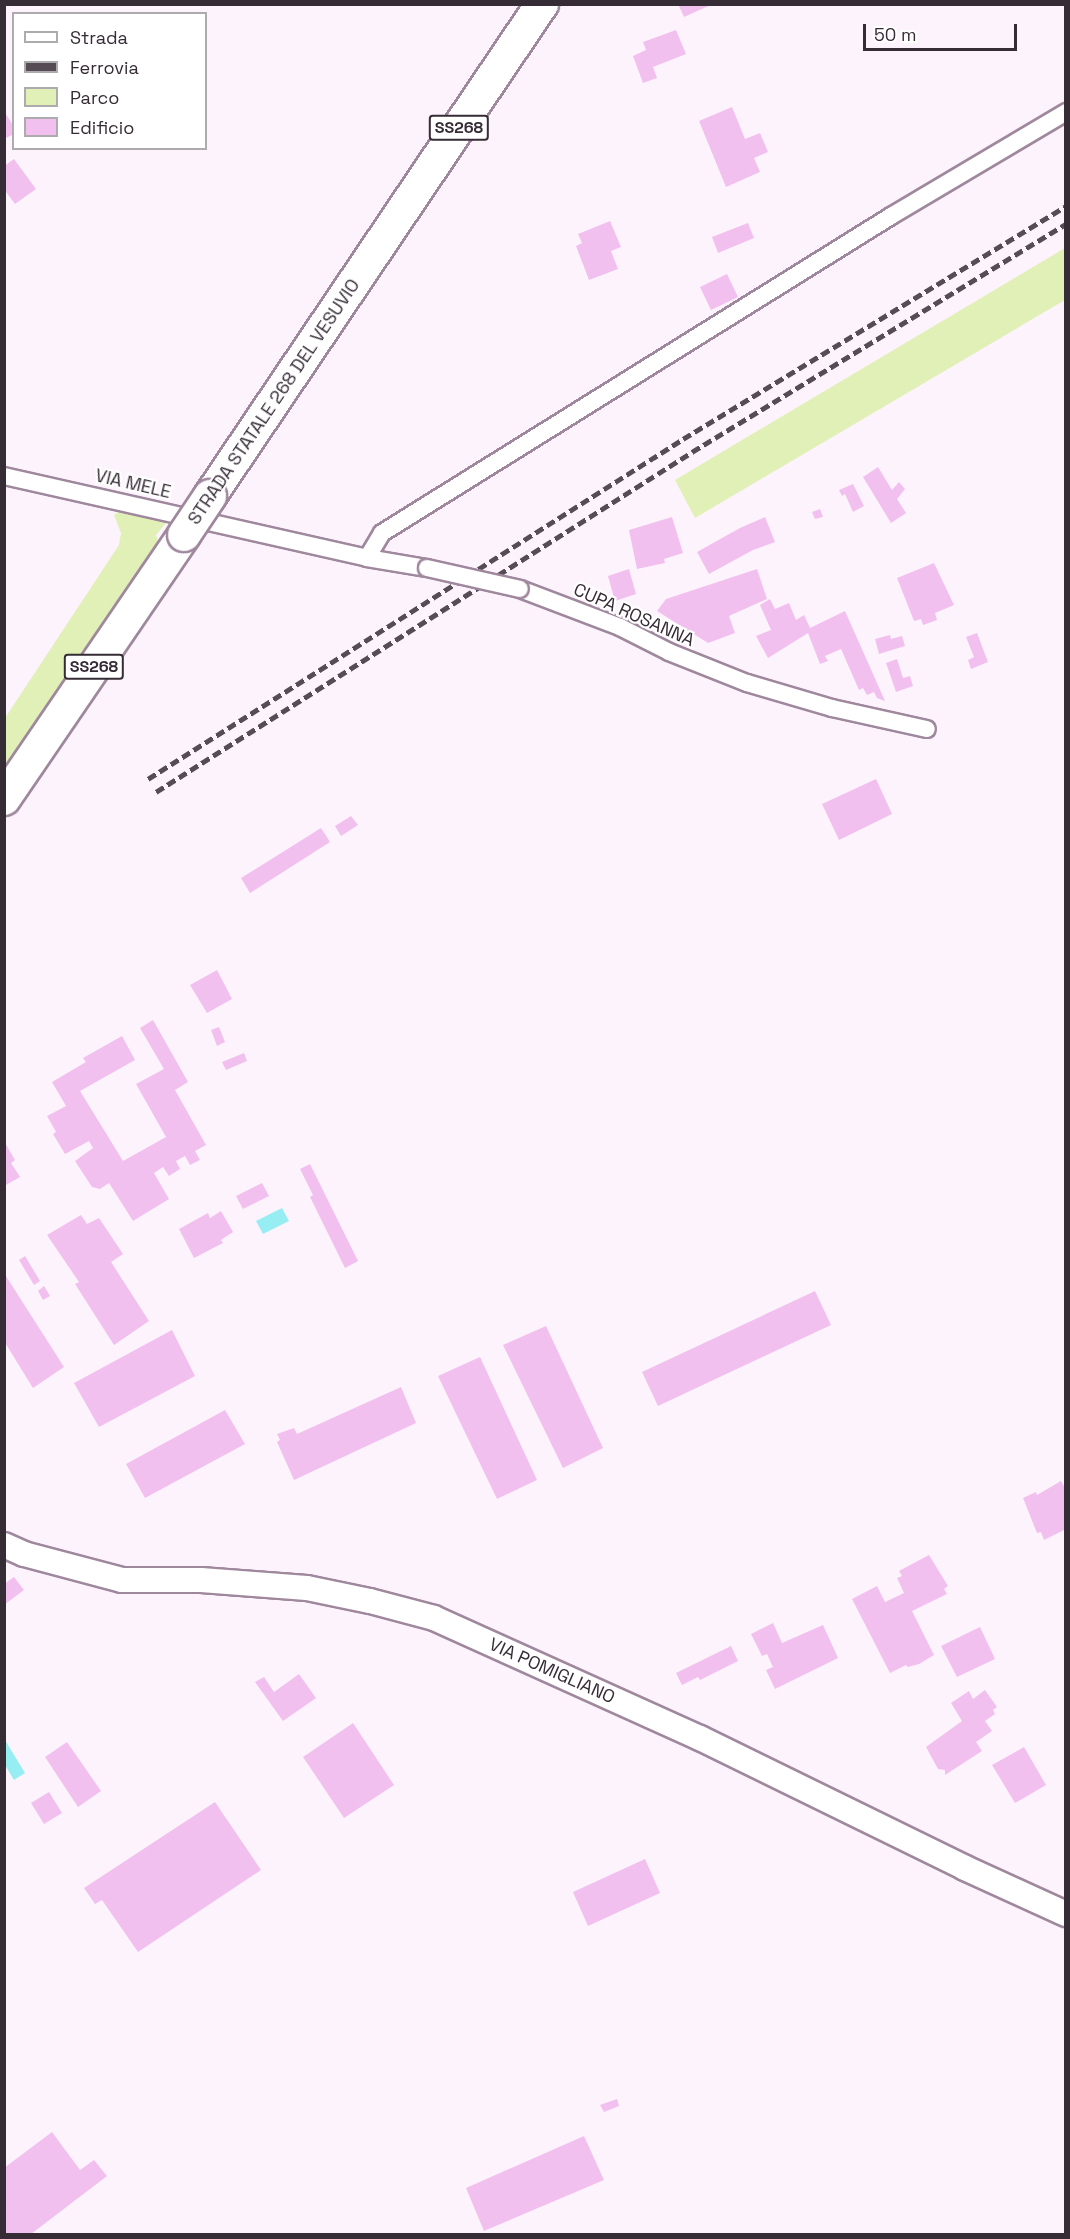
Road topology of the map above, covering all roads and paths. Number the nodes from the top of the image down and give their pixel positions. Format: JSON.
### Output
{"nodes":[{"id":1,"x":542,"y":4,"type":"edge"},
{"id":2,"x":1065,"y":112,"type":"edge"},
{"id":3,"x":4,"y":476,"type":"edge"},
{"id":4,"x":323,"y":547,"type":"joint"},
{"id":5,"x":367,"y":558,"type":"junction"},
{"id":6,"x":927,"y":729,"type":"dead end"},
{"id":7,"x":4,"y":799,"type":"edge"},
{"id":8,"x":4,"y":1545,"type":"edge"},
{"id":9,"x":1065,"y":1914,"type":"edge"}],
"edges":[{"from":1,"to":7,"type":"highway","name":"STRADA STATALE 268 DEL VESUVIO","number":"SS268","bridge":true},
{"from":2,"to":5,"type":"street"},
{"from":3,"to":4,"type":"street","name":"VIA MELE"},
{"from":4,"to":5,"type":"street","name":"CUPA ROSANNA"},
{"from":5,"to":6,"type":"street","name":"CUPA ROSANNA","bridge":true},
{"from":8,"to":9,"type":"street","name":"VIA POMIGLIANO"}]}
